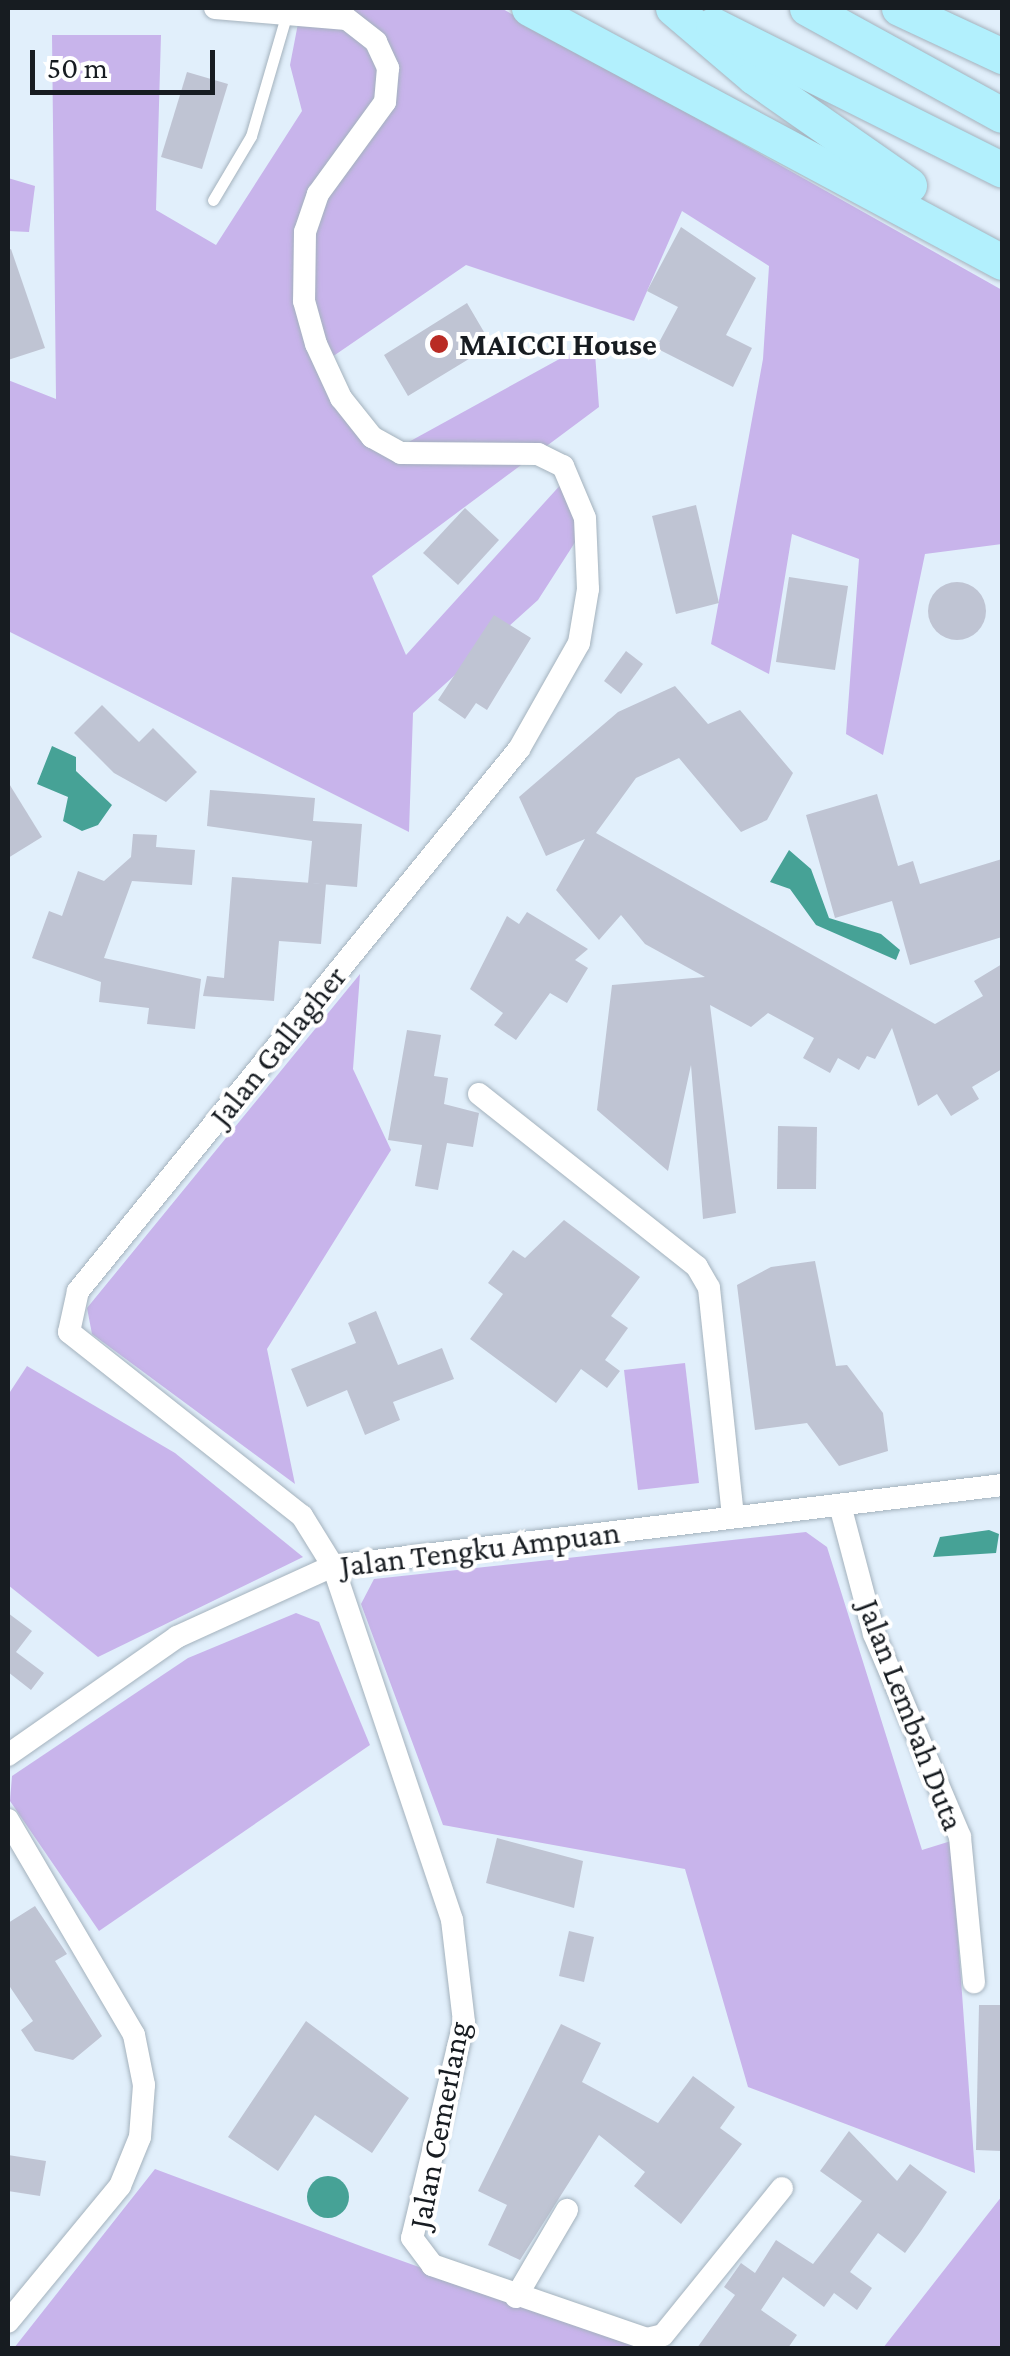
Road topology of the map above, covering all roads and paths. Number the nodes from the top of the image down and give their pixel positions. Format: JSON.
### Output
{"nodes":[{"id":1,"x":215,"y":8,"type":"edge"},
{"id":2,"x":530,"y":8,"type":"edge"},
{"id":3,"x":676,"y":8,"type":"edge"},
{"id":4,"x":807,"y":8,"type":"edge"},
{"id":5,"x":899,"y":8,"type":"edge"},
{"id":6,"x":286,"y":13,"type":"junction"},
{"id":7,"x":1002,"y":56,"type":"edge"},
{"id":8,"x":998,"y":112,"type":"edge"},
{"id":9,"x":1002,"y":170,"type":"edge"},
{"id":10,"x":213,"y":200,"type":"dead end"},
{"id":11,"x":1002,"y":246,"type":"edge"},
{"id":12,"x":1002,"y":262,"type":"edge"},
{"id":13,"x":479,"y":1094,"type":"dead end"},
{"id":14,"x":1002,"y":1485,"type":"edge"},
{"id":15,"x":841,"y":1509,"type":"junction"},
{"id":16,"x":733,"y":1516,"type":"junction"},
{"id":17,"x":333,"y":1566,"type":"junction"},
{"id":18,"x":8,"y":1754,"type":"edge"},
{"id":19,"x":8,"y":1820,"type":"edge"},
{"id":20,"x":974,"y":1982,"type":"dead end"},
{"id":21,"x":782,"y":2188,"type":"dead end"},
{"id":22,"x":567,"y":2210,"type":"dead end"},
{"id":23,"x":516,"y":2296,"type":"junction"},
{"id":24,"x":8,"y":2322,"type":"edge"}],
"edges":[{"from":1,"to":6,"type":"street"},
{"from":2,"to":12,"type":"main road"},
{"from":3,"to":9,"type":"main road"},
{"from":3,"to":11,"type":"main road"},
{"from":4,"to":8,"type":"main road"},
{"from":5,"to":7,"type":"main road"},
{"from":6,"to":10,"type":"lane"},
{"from":6,"to":17,"type":"street","name":"Jalan Gallagher"},
{"from":13,"to":16,"type":"street"},
{"from":14,"to":15,"type":"street","name":"Jalan Tengku Ampuan"},
{"from":15,"to":16,"type":"street","name":"Jalan Tengku Ampuan"},
{"from":15,"to":20,"type":"street","name":"Jalan Lembah Duta"},
{"from":16,"to":17,"type":"street","name":"Jalan Tengku Ampuan"},
{"from":17,"to":18,"type":"street","name":"Jalan Tengku Ampuan"},
{"from":17,"to":23,"type":"street","name":"Jalan Cemerlang"},
{"from":19,"to":24,"type":"street"},
{"from":21,"to":23,"type":"street","name":"Jalan Cemerlang"},
{"from":22,"to":23,"type":"street"}]}
